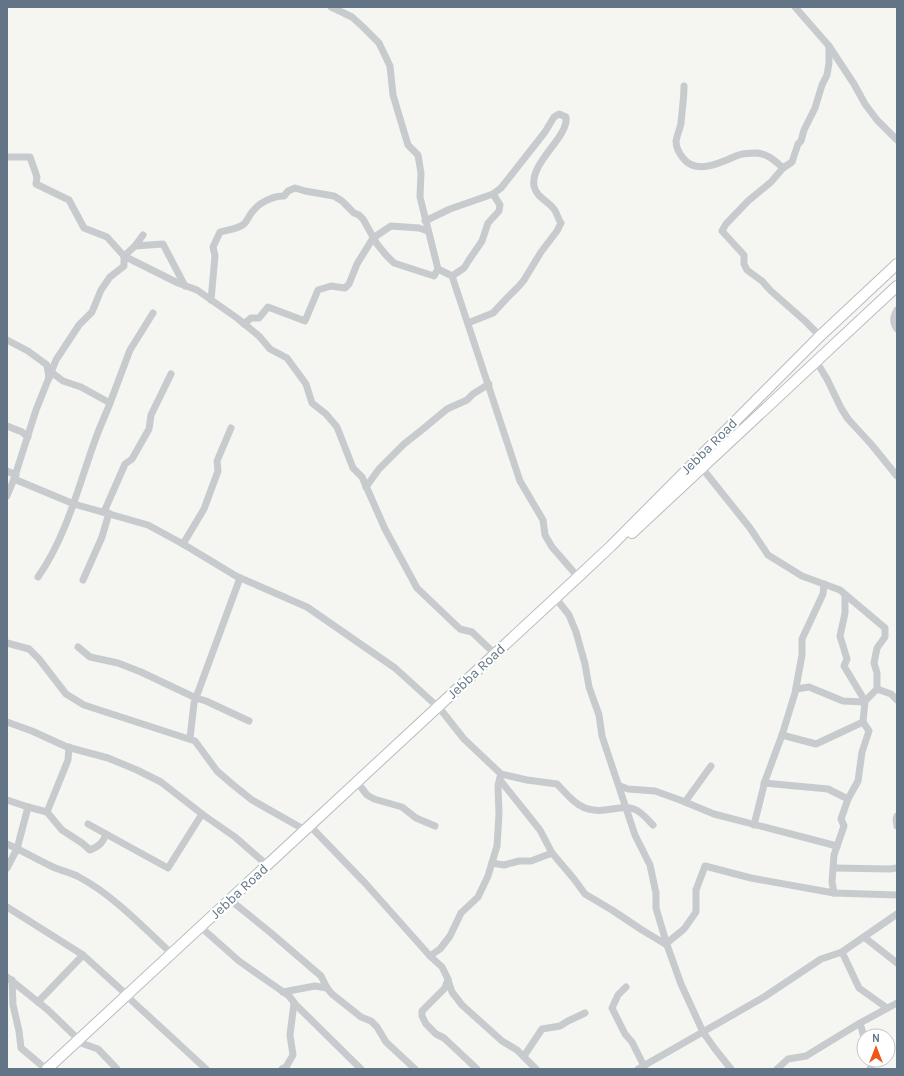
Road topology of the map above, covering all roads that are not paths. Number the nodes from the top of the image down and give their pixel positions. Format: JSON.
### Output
{"nodes":[{"id":1,"x":331,"y":7,"type":"edge"},
{"id":2,"x":795,"y":7,"type":"edge"},
{"id":3,"x":828,"y":46,"type":"junction"},
{"id":4,"x":684,"y":86,"type":"dead end"},
{"id":5,"x":897,"y":140,"type":"edge"},
{"id":6,"x":7,"y":157,"type":"edge"},
{"id":7,"x":783,"y":168,"type":"junction"},
{"id":8,"x":493,"y":194,"type":"junction"},
{"id":9,"x":426,"y":221,"type":"junction"},
{"id":10,"x":428,"y":231,"type":"junction"},
{"id":11,"x":143,"y":235,"type":"dead end"},
{"id":12,"x":373,"y":238,"type":"junction"},
{"id":13,"x":134,"y":246,"type":"junction"},
{"id":14,"x":124,"y":256,"type":"junction"},
{"id":15,"x":897,"y":264,"type":"edge"},
{"id":16,"x":438,"y":270,"type":"junction"},
{"id":17,"x":452,"y":276,"type":"junction"},
{"id":18,"x":185,"y":286,"type":"junction"},
{"id":19,"x":897,"y":286,"type":"edge"},
{"id":20,"x":211,"y":300,"type":"junction"},
{"id":21,"x":897,"y":310,"type":"edge"},
{"id":22,"x":153,"y":313,"type":"dead end"},
{"id":23,"x":468,"y":323,"type":"junction"},
{"id":24,"x":244,"y":324,"type":"junction"},
{"id":25,"x":897,"y":329,"type":"edge"},
{"id":26,"x":820,"y":336,"type":"junction"},
{"id":27,"x":7,"y":340,"type":"edge"},
{"id":28,"x":816,"y":361,"type":"junction"},
{"id":29,"x":171,"y":374,"type":"dead end"},
{"id":30,"x":50,"y":375,"type":"junction"},
{"id":31,"x":489,"y":384,"type":"junction"},
{"id":32,"x":110,"y":403,"type":"junction"},
{"id":33,"x":7,"y":426,"type":"edge"},
{"id":34,"x":231,"y":428,"type":"dead end"},
{"id":35,"x":28,"y":437,"type":"junction"},
{"id":36,"x":702,"y":468,"type":"junction"},
{"id":37,"x":7,"y":471,"type":"edge"},
{"id":38,"x":897,"y":476,"type":"edge"},
{"id":39,"x":15,"y":477,"type":"junction"},
{"id":40,"x":9,"y":486,"type":"edge"},
{"id":41,"x":366,"y":487,"type":"junction"},
{"id":42,"x":7,"y":496,"type":"edge"},
{"id":43,"x":74,"y":504,"type":"junction"},
{"id":44,"x":106,"y":513,"type":"junction"},
{"id":45,"x":183,"y":544,"type":"junction"},
{"id":46,"x":612,"y":548,"type":"junction"},
{"id":47,"x":38,"y":577,"type":"dead end"},
{"id":48,"x":578,"y":577,"type":"junction"},
{"id":49,"x":240,"y":578,"type":"junction"},
{"id":50,"x":83,"y":580,"type":"dead end"},
{"id":51,"x":824,"y":584,"type":"junction"},
{"id":52,"x":845,"y":595,"type":"junction"},
{"id":53,"x":558,"y":601,"type":"junction"},
{"id":54,"x":7,"y":643,"type":"edge"},
{"id":55,"x":78,"y":647,"type":"dead end"},
{"id":56,"x":495,"y":654,"type":"junction"},
{"id":57,"x":796,"y":689,"type":"junction"},
{"id":58,"x":877,"y":689,"type":"junction"},
{"id":59,"x":196,"y":698,"type":"junction"},
{"id":60,"x":897,"y":700,"type":"edge"},
{"id":61,"x":865,"y":701,"type":"junction"},
{"id":62,"x":440,"y":708,"type":"junction"},
{"id":63,"x":249,"y":721,"type":"dead end"},
{"id":64,"x":7,"y":722,"type":"edge"},
{"id":65,"x":863,"y":722,"type":"junction"},
{"id":66,"x":782,"y":735,"type":"junction"},
{"id":67,"x":190,"y":738,"type":"junction"},
{"id":68,"x":69,"y":747,"type":"junction"},
{"id":69,"x":711,"y":766,"type":"dead end"},
{"id":70,"x":500,"y":777,"type":"junction"},
{"id":71,"x":764,"y":783,"type":"junction"},
{"id":72,"x":360,"y":786,"type":"junction"},
{"id":73,"x":620,"y":786,"type":"junction"},
{"id":74,"x":848,"y":799,"type":"junction"},
{"id":75,"x":7,"y":800,"type":"edge"},
{"id":76,"x":685,"y":802,"type":"junction"},
{"id":77,"x":28,"y":807,"type":"junction"},
{"id":78,"x":627,"y":808,"type":"junction"},
{"id":79,"x":47,"y":812,"type":"junction"},
{"id":80,"x":202,"y":814,"type":"junction"},
{"id":81,"x":897,"y":816,"type":"edge"},
{"id":82,"x":88,"y":824,"type":"dead end"},
{"id":83,"x":754,"y":825,"type":"junction"},
{"id":84,"x":435,"y":826,"type":"dead end"},
{"id":85,"x":653,"y":826,"type":"dead end"},
{"id":86,"x":897,"y":826,"type":"edge"},
{"id":87,"x":309,"y":829,"type":"junction"},
{"id":88,"x":106,"y":834,"type":"junction"},
{"id":89,"x":7,"y":844,"type":"edge"},
{"id":90,"x":837,"y":846,"type":"junction"},
{"id":91,"x":17,"y":849,"type":"junction"},
{"id":92,"x":552,"y":853,"type":"junction"},
{"id":93,"x":492,"y":863,"type":"junction"},
{"id":94,"x":268,"y":865,"type":"junction"},
{"id":95,"x":7,"y":868,"type":"edge"},
{"id":96,"x":834,"y":868,"type":"junction"},
{"id":97,"x":897,"y":868,"type":"edge"},
{"id":98,"x":834,"y":893,"type":"junction"},
{"id":99,"x":897,"y":894,"type":"edge"},
{"id":100,"x":234,"y":903,"type":"junction"},
{"id":101,"x":7,"y":907,"type":"edge"},
{"id":102,"x":897,"y":914,"type":"edge"},
{"id":103,"x":204,"y":930,"type":"junction"},
{"id":104,"x":864,"y":937,"type":"junction"},
{"id":105,"x":667,"y":944,"type":"junction"},
{"id":106,"x":842,"y":952,"type":"junction"},
{"id":107,"x":171,"y":953,"type":"junction"},
{"id":108,"x":83,"y":955,"type":"junction"},
{"id":109,"x":430,"y":956,"type":"junction"},
{"id":110,"x":897,"y":963,"type":"edge"},
{"id":111,"x":9,"y":979,"type":"edge"},
{"id":112,"x":448,"y":979,"type":"junction"},
{"id":113,"x":626,"y":987,"type":"dead end"},
{"id":114,"x":327,"y":988,"type":"junction"},
{"id":115,"x":283,"y":992,"type":"junction"},
{"id":116,"x":129,"y":997,"type":"junction"},
{"id":117,"x":38,"y":1002,"type":"junction"},
{"id":118,"x":294,"y":1003,"type":"junction"},
{"id":119,"x":897,"y":1003,"type":"edge"},
{"id":120,"x":887,"y":1008,"type":"junction"},
{"id":121,"x":585,"y":1013,"type":"dead end"},
{"id":122,"x":860,"y":1022,"type":"junction"},
{"id":123,"x":862,"y":1028,"type":"edge"},
{"id":124,"x":703,"y":1032,"type":"junction"},
{"id":125,"x":80,"y":1041,"type":"junction"},
{"id":126,"x":524,"y":1056,"type":"junction"},
{"id":127,"x":641,"y":1067,"type":"edge"},
{"id":128,"x":46,"y":1069,"type":"edge"},
{"id":129,"x":54,"y":1069,"type":"edge"},
{"id":130,"x":117,"y":1069,"type":"edge"},
{"id":131,"x":206,"y":1069,"type":"edge"},
{"id":132,"x":282,"y":1069,"type":"edge"},
{"id":133,"x":361,"y":1069,"type":"edge"},
{"id":134,"x":415,"y":1069,"type":"edge"},
{"id":135,"x":477,"y":1069,"type":"edge"},
{"id":136,"x":536,"y":1069,"type":"edge"},
{"id":137,"x":731,"y":1069,"type":"edge"},
{"id":138,"x":777,"y":1069,"type":"edge"}],
"edges":[{"from":1,"to":9,"type":"street"},
{"from":2,"to":3,"type":"street"},
{"from":3,"to":5,"type":"street"},
{"from":3,"to":7,"type":"street"},
{"from":4,"to":7,"type":"street"},
{"from":6,"to":14,"type":"street"},
{"from":7,"to":26,"type":"street"},
{"from":8,"to":9,"type":"street"},
{"from":8,"to":17,"type":"street"},
{"from":8,"to":23,"type":"street"},
{"from":9,"to":10,"type":"street"},
{"from":10,"to":12,"type":"street"},
{"from":10,"to":16,"type":"street"},
{"from":11,"to":13,"type":"street"},
{"from":12,"to":16,"type":"street"},
{"from":12,"to":20,"type":"street"},
{"from":12,"to":24,"type":"street"},
{"from":13,"to":14,"type":"street"},
{"from":13,"to":18,"type":"street"},
{"from":14,"to":18,"type":"street"},
{"from":14,"to":30,"type":"street"},
{"from":15,"to":26,"type":"highway","name":"Jebba Road"},
{"from":16,"to":17,"type":"street"},
{"from":17,"to":23,"type":"street"},
{"from":18,"to":20,"type":"street"},
{"from":19,"to":28,"type":"highway","name":"Jebba Road"},
{"from":20,"to":24,"type":"street"},
{"from":21,"to":25,"type":"street"},
{"from":22,"to":32,"type":"street"},
{"from":23,"to":31,"type":"street"},
{"from":24,"to":41,"type":"street"},
{"from":26,"to":46,"type":"highway","name":"Jebba Road"},
{"from":27,"to":30,"type":"street"},
{"from":28,"to":36,"type":"highway","name":"Jebba Road"},
{"from":28,"to":38,"type":"street"},
{"from":29,"to":44,"type":"street"},
{"from":30,"to":32,"type":"street"},
{"from":30,"to":35,"type":"street"},
{"from":31,"to":41,"type":"street"},
{"from":31,"to":48,"type":"street"},
{"from":32,"to":43,"type":"street"},
{"from":33,"to":35,"type":"street"},
{"from":34,"to":45,"type":"street"},
{"from":35,"to":39,"type":"street"},
{"from":36,"to":46,"type":"highway","name":"Jebba Road"},
{"from":36,"to":51,"type":"street"},
{"from":37,"to":39,"type":"street"},
{"from":39,"to":40,"type":"street"},
{"from":39,"to":43,"type":"street"},
{"from":40,"to":42,"type":"street"},
{"from":41,"to":56,"type":"street"},
{"from":43,"to":44,"type":"street"},
{"from":43,"to":47,"type":"street"},
{"from":44,"to":45,"type":"street"},
{"from":44,"to":50,"type":"street"},
{"from":45,"to":49,"type":"street"},
{"from":46,"to":48,"type":"highway","name":"Jebba Road"},
{"from":46,"to":53,"type":"highway","name":"Jebba Road"},
{"from":48,"to":56,"type":"highway","name":"Jebba Road"},
{"from":49,"to":59,"type":"street"},
{"from":49,"to":62,"type":"street"},
{"from":51,"to":52,"type":"street"},
{"from":51,"to":57,"type":"street"},
{"from":52,"to":58,"type":"street"},
{"from":52,"to":61,"type":"street"},
{"from":53,"to":62,"type":"highway","name":"Jebba Road"},
{"from":53,"to":73,"type":"street"},
{"from":54,"to":67,"type":"street"},
{"from":55,"to":59,"type":"street"},
{"from":56,"to":62,"type":"highway","name":"Jebba Road"},
{"from":57,"to":61,"type":"street"},
{"from":57,"to":66,"type":"street"},
{"from":58,"to":60,"type":"street"},
{"from":58,"to":61,"type":"street"},
{"from":59,"to":63,"type":"street"},
{"from":59,"to":67,"type":"street"},
{"from":61,"to":65,"type":"street"},
{"from":62,"to":70,"type":"street"},
{"from":62,"to":72,"type":"highway","name":"Jebba Road"},
{"from":62,"to":87,"type":"highway","name":"Jebba Road"},
{"from":64,"to":68,"type":"street"},
{"from":65,"to":66,"type":"street"},
{"from":65,"to":74,"type":"street"},
{"from":66,"to":71,"type":"street"},
{"from":67,"to":87,"type":"street"},
{"from":68,"to":79,"type":"street"},
{"from":68,"to":80,"type":"street"},
{"from":69,"to":76,"type":"street"},
{"from":70,"to":78,"type":"street"},
{"from":70,"to":92,"type":"street"},
{"from":70,"to":93,"type":"street"},
{"from":71,"to":74,"type":"street"},
{"from":71,"to":83,"type":"street"},
{"from":72,"to":84,"type":"street"},
{"from":72,"to":87,"type":"highway","name":"Jebba Road"},
{"from":73,"to":76,"type":"street"},
{"from":73,"to":78,"type":"street"},
{"from":74,"to":90,"type":"street"},
{"from":75,"to":77,"type":"street"},
{"from":76,"to":83,"type":"street"},
{"from":77,"to":79,"type":"street"},
{"from":77,"to":91,"type":"street"},
{"from":78,"to":85,"type":"street"},
{"from":78,"to":105,"type":"street"},
{"from":79,"to":88,"type":"street"},
{"from":80,"to":88,"type":"street"},
{"from":80,"to":94,"type":"street"},
{"from":81,"to":86,"type":"street"},
{"from":82,"to":88,"type":"street"},
{"from":83,"to":90,"type":"street"},
{"from":87,"to":94,"type":"highway","name":"Jebba Road"},
{"from":87,"to":100,"type":"highway","name":"Jebba Road"},
{"from":87,"to":109,"type":"street"},
{"from":89,"to":91,"type":"street"},
{"from":90,"to":96,"type":"street"},
{"from":91,"to":95,"type":"street"},
{"from":91,"to":107,"type":"street"},
{"from":92,"to":93,"type":"street"},
{"from":92,"to":105,"type":"street"},
{"from":93,"to":109,"type":"street"},
{"from":94,"to":107,"type":"highway","name":"Jebba Road"},
{"from":96,"to":97,"type":"street"},
{"from":96,"to":98,"type":"street"},
{"from":98,"to":99,"type":"street"},
{"from":98,"to":105,"type":"street"},
{"from":100,"to":103,"type":"highway","name":"Jebba Road"},
{"from":100,"to":114,"type":"street"},
{"from":101,"to":108,"type":"street"},
{"from":102,"to":104,"type":"street"},
{"from":103,"to":115,"type":"street"},
{"from":103,"to":116,"type":"highway","name":"Jebba Road"},
{"from":104,"to":106,"type":"street"},
{"from":104,"to":110,"type":"street"},
{"from":105,"to":124,"type":"street"},
{"from":106,"to":120,"type":"street"},
{"from":106,"to":124,"type":"street"},
{"from":107,"to":116,"type":"highway","name":"Jebba Road"},
{"from":108,"to":116,"type":"street"},
{"from":108,"to":117,"type":"street"},
{"from":109,"to":112,"type":"street"},
{"from":111,"to":117,"type":"street"},
{"from":111,"to":128,"type":"street"},
{"from":112,"to":126,"type":"street"},
{"from":112,"to":135,"type":"street"},
{"from":113,"to":127,"type":"street"},
{"from":114,"to":115,"type":"street"},
{"from":114,"to":134,"type":"street"},
{"from":115,"to":118,"type":"street"},
{"from":116,"to":125,"type":"highway","name":"Jebba Road"},
{"from":116,"to":131,"type":"street"},
{"from":117,"to":125,"type":"street"},
{"from":118,"to":132,"type":"street"},
{"from":118,"to":133,"type":"street"},
{"from":119,"to":120,"type":"street"},
{"from":120,"to":122,"type":"street"},
{"from":121,"to":126,"type":"street"},
{"from":122,"to":123,"type":"street"},
{"from":122,"to":138,"type":"street"},
{"from":124,"to":127,"type":"street"},
{"from":124,"to":137,"type":"street"},
{"from":125,"to":128,"type":"highway","name":"Jebba Road"},
{"from":125,"to":129,"type":"highway","name":"Jebba Road"},
{"from":125,"to":130,"type":"street"},
{"from":126,"to":136,"type":"street"}]}
